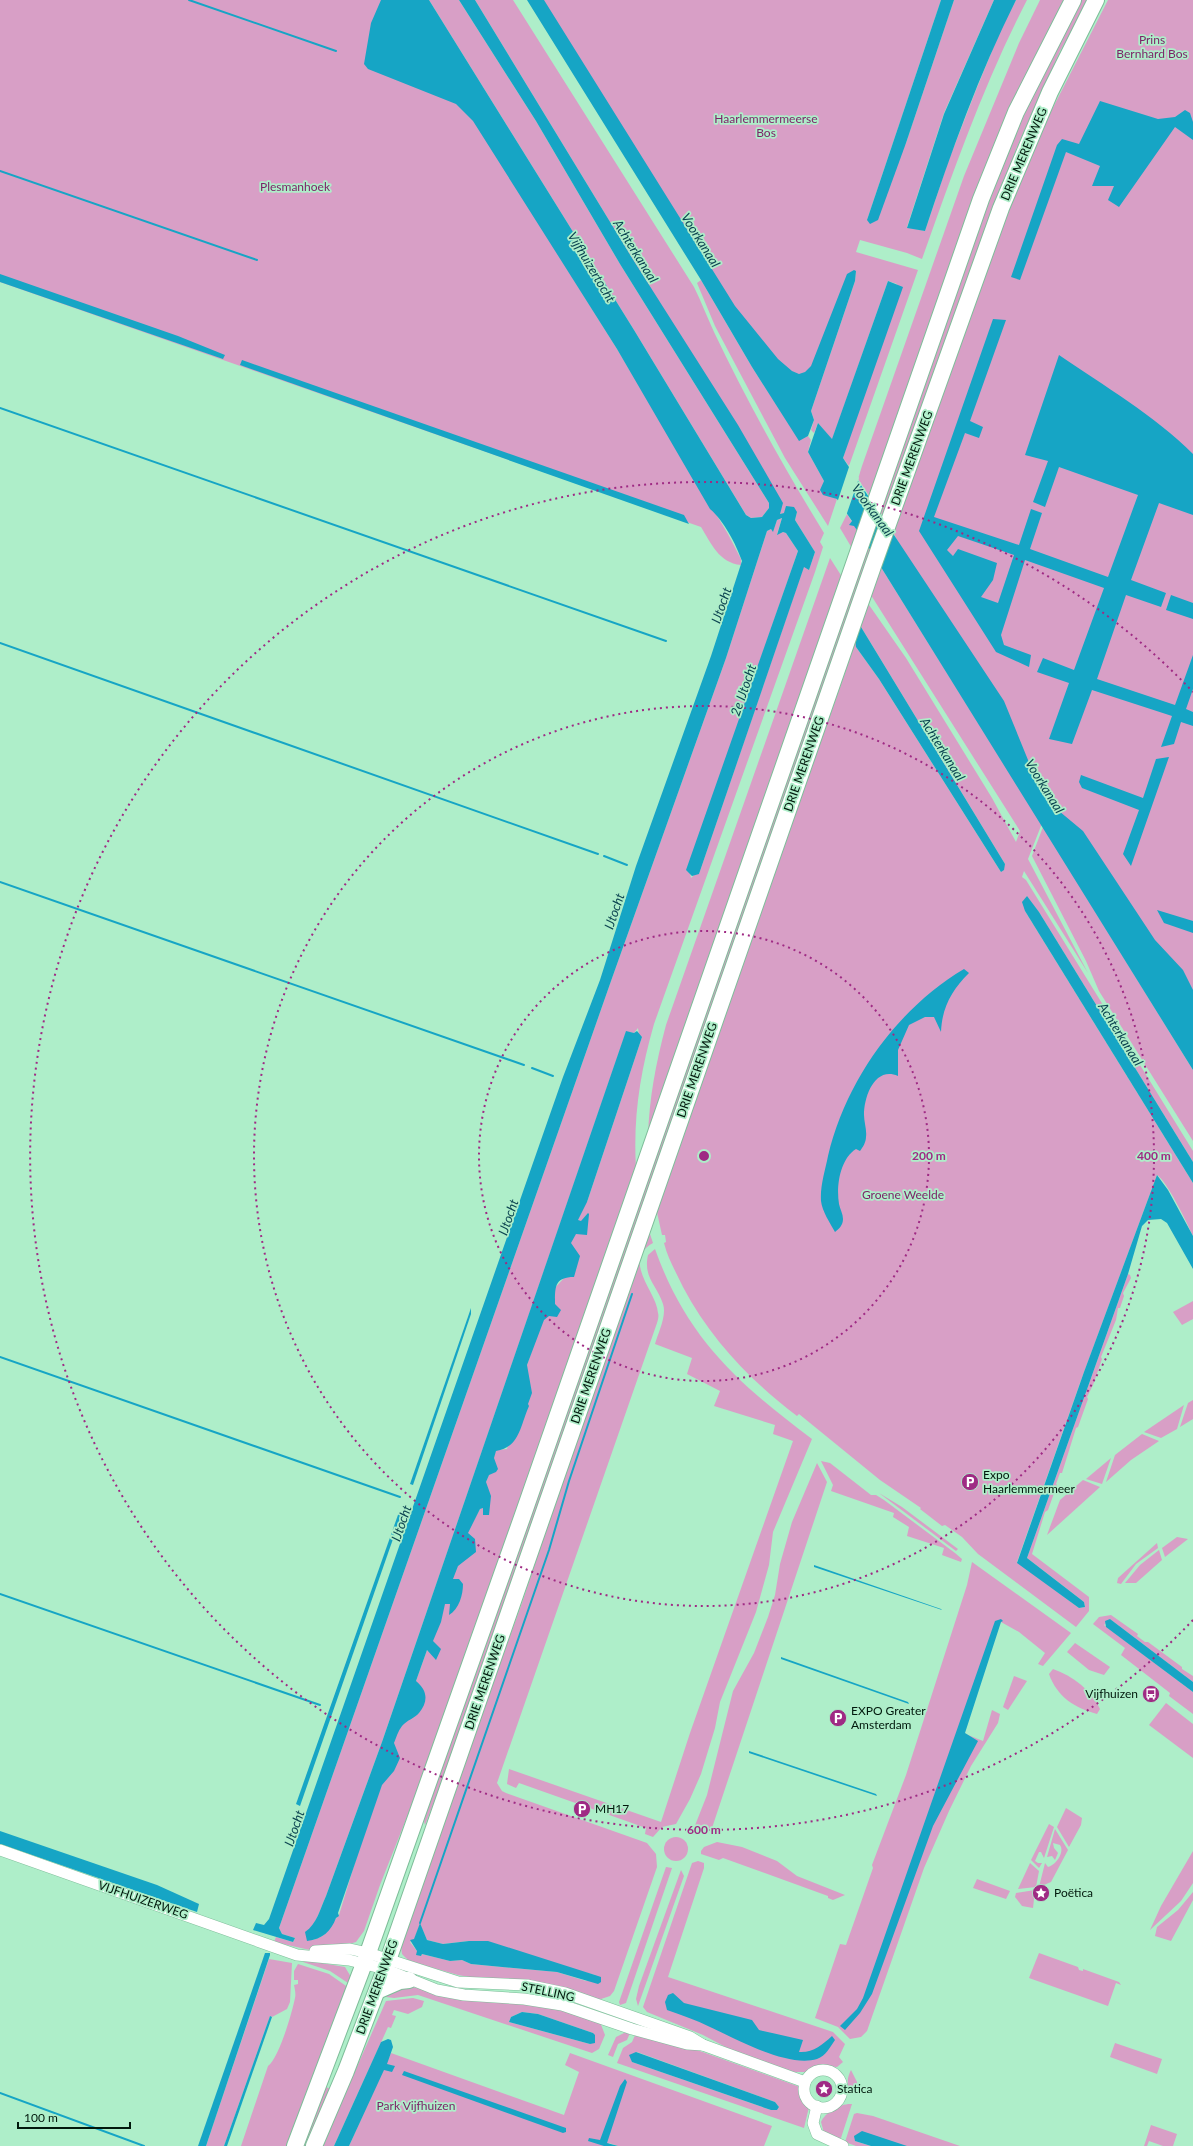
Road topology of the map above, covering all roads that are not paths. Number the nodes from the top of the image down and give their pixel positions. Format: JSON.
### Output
{"nodes":[{"id":1,"x":1073,"y":0,"type":"edge"},
{"id":2,"x":1096,"y":0,"type":"edge"},
{"id":3,"x":0,"y":1850,"type":"edge"},
{"id":4,"x":366,"y":1958,"type":"junction"},
{"id":5,"x":386,"y":1965,"type":"junction"},
{"id":6,"x":409,"y":1980,"type":"junction"},
{"id":7,"x":377,"y":1992,"type":"junction"},
{"id":8,"x":702,"y":2045,"type":"junction"},
{"id":9,"x":806,"y":2082,"type":"junction"},
{"id":10,"x":817,"y":2106,"type":"junction"},
{"id":11,"x":295,"y":2146,"type":"edge"},
{"id":12,"x":314,"y":2146,"type":"edge"},
{"id":13,"x":843,"y":2146,"type":"edge"}],
"edges":[{"from":1,"to":4,"type":"highway","name":"DRIE MERENWEG"},
{"from":2,"to":5,"type":"highway","name":"DRIE MERENWEG"},
{"from":3,"to":4,"type":"street","name":"VIJFHUIZERWEG"},
{"from":4,"to":5,"type":"street","name":"VIJFHUIZERWEG"},
{"from":4,"to":11,"type":"highway","name":"DRIE MERENWEG"},
{"from":5,"to":6,"type":"street","name":"STELLING"},
{"from":5,"to":7,"type":"highway","name":"DRIE MERENWEG"},
{"from":5,"to":8,"type":"street","name":"STELLING"},
{"from":6,"to":7,"type":"highway"},
{"from":6,"to":8,"type":"street","name":"STELLING"},
{"from":7,"to":12,"type":"highway","name":"DRIE MERENWEG"},
{"from":8,"to":9,"type":"street","name":"STELLING"},
{"from":9,"to":10,"type":"street"},
{"from":9,"to":10,"type":"street"},
{"from":10,"to":13,"type":"street"}]}
